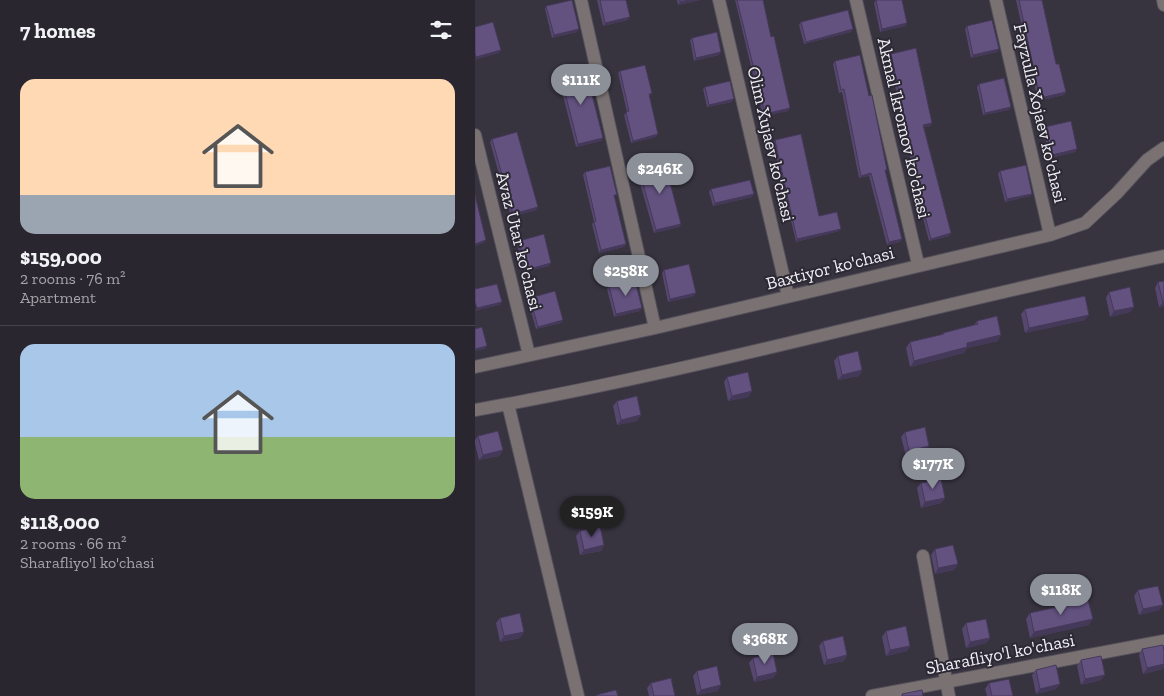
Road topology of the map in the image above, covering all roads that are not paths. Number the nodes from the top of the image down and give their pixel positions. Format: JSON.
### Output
{"nodes":[{"id":1,"x":581,"y":0,"type":"edge"},
{"id":2,"x":719,"y":0,"type":"edge"},
{"id":3,"x":856,"y":0,"type":"edge"},
{"id":4,"x":996,"y":0,"type":"edge"},
{"id":5,"x":1163,"y":0,"type":"edge"},
{"id":6,"x":1164,"y":5,"type":"edge"},
{"id":7,"x":475,"y":135,"type":"edge"},
{"id":8,"x":1164,"y":148,"type":"edge"},
{"id":9,"x":1050,"y":235,"type":"junction"},
{"id":10,"x":1164,"y":256,"type":"edge"},
{"id":11,"x":918,"y":264,"type":"junction"},
{"id":12,"x":789,"y":296,"type":"junction"},
{"id":13,"x":655,"y":328,"type":"junction"},
{"id":14,"x":529,"y":355,"type":"junction"},
{"id":15,"x":475,"y":367,"type":"edge"},
{"id":16,"x":508,"y":404,"type":"junction"},
{"id":17,"x":475,"y":410,"type":"edge"},
{"id":18,"x":923,"y":556,"type":"dead end"},
{"id":19,"x":1164,"y":641,"type":"edge"},
{"id":20,"x":946,"y":682,"type":"junction"},
{"id":21,"x":578,"y":696,"type":"edge"},
{"id":22,"x":872,"y":696,"type":"edge"},
{"id":23,"x":949,"y":696,"type":"edge"}],
"edges":[{"from":1,"to":13,"type":"street"},
{"from":2,"to":12,"type":"street","name":"Olim Xujaev ko'chasi"},
{"from":3,"to":11,"type":"street","name":"Akmal Ikromov ko'chasi"},
{"from":4,"to":9,"type":"street","name":"Fayzulla Xojaev ko'chasi"},
{"from":5,"to":6,"type":"street"},
{"from":7,"to":14,"type":"street","name":"Avaz Utar ko'chasi"},
{"from":8,"to":9,"type":"street","name":"Baxtiyor ko'chasi"},
{"from":9,"to":11,"type":"street","name":"Baxtiyor ko'chasi"},
{"from":10,"to":16,"type":"street"},
{"from":11,"to":12,"type":"street","name":"Baxtiyor ko'chasi"},
{"from":12,"to":13,"type":"street","name":"Baxtiyor ko'chasi"},
{"from":13,"to":14,"type":"street","name":"Baxtiyor ko'chasi"},
{"from":14,"to":15,"type":"street","name":"Baxtiyor ko'chasi"},
{"from":16,"to":17,"type":"street"},
{"from":16,"to":21,"type":"street"},
{"from":18,"to":20,"type":"street"},
{"from":19,"to":20,"type":"street","name":"Sharafliyo'l ko'chasi"},
{"from":20,"to":22,"type":"street","name":"Sharafliyo'l ko'chasi"},
{"from":20,"to":23,"type":"street"}]}
